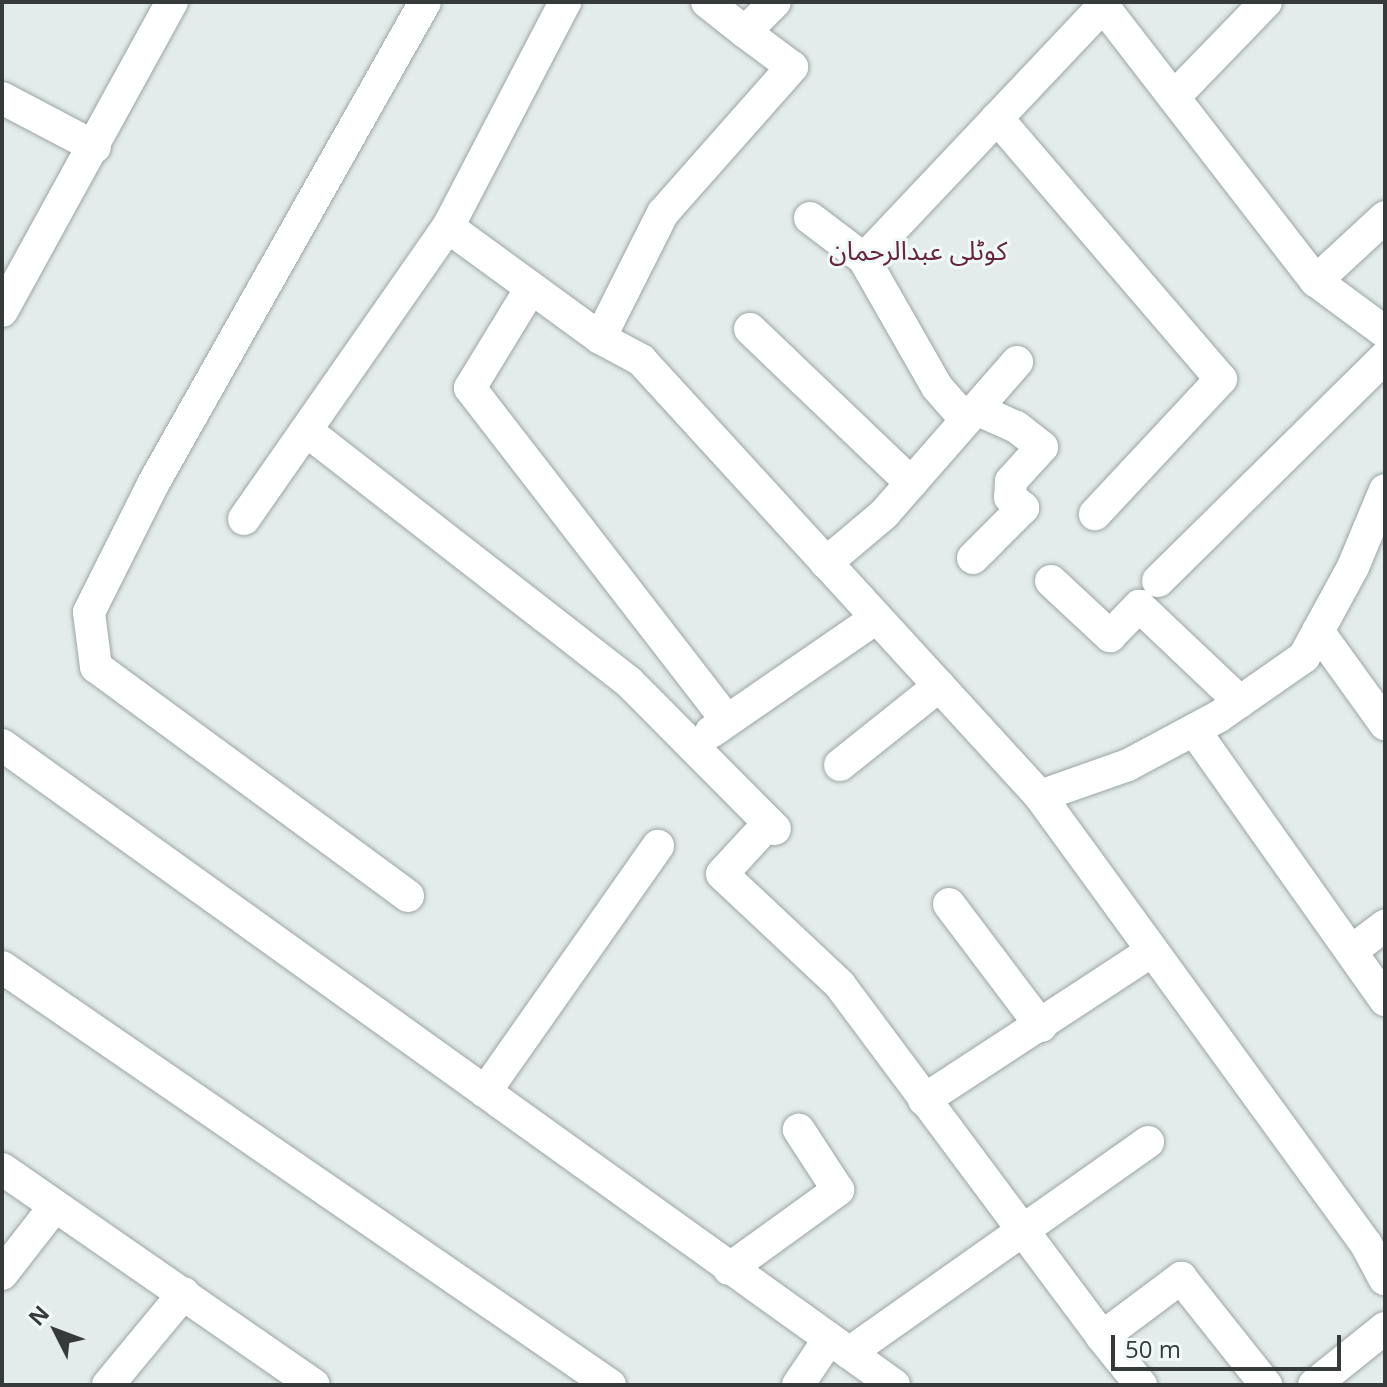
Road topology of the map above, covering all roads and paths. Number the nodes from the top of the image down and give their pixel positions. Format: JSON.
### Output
{"nodes":[{"id":1,"x":172,"y":2,"type":"edge"},
{"id":2,"x":425,"y":2,"type":"edge"},
{"id":3,"x":565,"y":2,"type":"edge"},
{"id":4,"x":707,"y":2,"type":"edge"},
{"id":5,"x":775,"y":2,"type":"edge"},
{"id":6,"x":1266,"y":2,"type":"edge"},
{"id":7,"x":1102,"y":4,"type":"edge"},
{"id":8,"x":745,"y":32,"type":"junction"},
{"id":9,"x":1174,"y":97,"type":"junction"},
{"id":10,"x":2,"y":98,"type":"edge"},
{"id":11,"x":997,"y":118,"type":"junction"},
{"id":12,"x":95,"y":147,"type":"junction"},
{"id":13,"x":1385,"y":217,"type":"edge"},
{"id":14,"x":810,"y":218,"type":"dead end"},
{"id":15,"x":448,"y":227,"type":"junction"},
{"id":16,"x":864,"y":259,"type":"junction"},
{"id":17,"x":1316,"y":281,"type":"junction"},
{"id":18,"x":531,"y":288,"type":"junction"},
{"id":19,"x":2,"y":311,"type":"edge"},
{"id":20,"x":750,"y":329,"type":"dead end"},
{"id":21,"x":1385,"y":332,"type":"edge"},
{"id":22,"x":600,"y":338,"type":"junction"},
{"id":23,"x":1385,"y":357,"type":"edge"},
{"id":24,"x":1017,"y":362,"type":"dead end"},
{"id":25,"x":971,"y":415,"type":"junction"},
{"id":26,"x":308,"y":432,"type":"junction"},
{"id":27,"x":911,"y":483,"type":"junction"},
{"id":28,"x":1385,"y":490,"type":"edge"},
{"id":29,"x":1095,"y":514,"type":"dead end"},
{"id":30,"x":244,"y":519,"type":"dead end"},
{"id":31,"x":973,"y":558,"type":"dead end"},
{"id":32,"x":826,"y":563,"type":"junction"},
{"id":33,"x":1051,"y":581,"type":"dead end"},
{"id":34,"x":1158,"y":581,"type":"dead end"},
{"id":35,"x":876,"y":618,"type":"junction"},
{"id":36,"x":1318,"y":631,"type":"junction"},
{"id":37,"x":939,"y":686,"type":"junction"},
{"id":38,"x":1240,"y":702,"type":"junction"},
{"id":39,"x":727,"y":720,"type":"junction"},
{"id":40,"x":1385,"y":724,"type":"edge"},
{"id":41,"x":1194,"y":730,"type":"junction"},
{"id":42,"x":2,"y":745,"type":"edge"},
{"id":43,"x":691,"y":745,"type":"junction"},
{"id":44,"x":840,"y":765,"type":"dead end"},
{"id":45,"x":1040,"y":796,"type":"junction"},
{"id":46,"x":658,"y":846,"type":"dead end"},
{"id":47,"x":408,"y":896,"type":"dead end"},
{"id":48,"x":949,"y":904,"type":"dead end"},
{"id":49,"x":1385,"y":926,"type":"edge"},
{"id":50,"x":1354,"y":949,"type":"junction"},
{"id":51,"x":1152,"y":951,"type":"junction"},
{"id":52,"x":2,"y":967,"type":"edge"},
{"id":53,"x":1385,"y":1000,"type":"edge"},
{"id":54,"x":1041,"y":1026,"type":"junction"},
{"id":55,"x":485,"y":1092,"type":"junction"},
{"id":56,"x":924,"y":1100,"type":"junction"},
{"id":57,"x":799,"y":1130,"type":"dead end"},
{"id":58,"x":1148,"y":1142,"type":"dead end"},
{"id":59,"x":2,"y":1169,"type":"edge"},
{"id":60,"x":55,"y":1206,"type":"junction"},
{"id":61,"x":1021,"y":1232,"type":"junction"},
{"id":62,"x":729,"y":1269,"type":"junction"},
{"id":63,"x":2,"y":1274,"type":"edge"},
{"id":64,"x":1385,"y":1279,"type":"edge"},
{"id":65,"x":184,"y":1293,"type":"junction"},
{"id":66,"x":1385,"y":1328,"type":"edge"},
{"id":67,"x":1102,"y":1337,"type":"junction"},
{"id":68,"x":839,"y":1346,"type":"junction"},
{"id":69,"x":108,"y":1385,"type":"edge"},
{"id":70,"x":314,"y":1385,"type":"edge"},
{"id":71,"x":610,"y":1385,"type":"edge"},
{"id":72,"x":798,"y":1385,"type":"edge"},
{"id":73,"x":894,"y":1385,"type":"edge"},
{"id":74,"x":1141,"y":1385,"type":"edge"},
{"id":75,"x":1266,"y":1385,"type":"edge"},
{"id":76,"x":1314,"y":1385,"type":"edge"}],
"edges":[{"from":1,"to":12,"type":"street"},
{"from":2,"to":47,"type":"street"},
{"from":3,"to":15,"type":"street"},
{"from":4,"to":8,"type":"street"},
{"from":5,"to":8,"type":"street"},
{"from":6,"to":9,"type":"street"},
{"from":7,"to":9,"type":"street"},
{"from":7,"to":11,"type":"street"},
{"from":8,"to":22,"type":"street"},
{"from":9,"to":17,"type":"street"},
{"from":10,"to":12,"type":"street"},
{"from":11,"to":16,"type":"street"},
{"from":11,"to":29,"type":"street"},
{"from":12,"to":19,"type":"street"},
{"from":13,"to":17,"type":"street"},
{"from":14,"to":16,"type":"street"},
{"from":15,"to":18,"type":"street"},
{"from":15,"to":26,"type":"street"},
{"from":16,"to":25,"type":"street"},
{"from":17,"to":21,"type":"street"},
{"from":18,"to":22,"type":"street"},
{"from":18,"to":39,"type":"street"},
{"from":20,"to":27,"type":"street"},
{"from":22,"to":32,"type":"street"},
{"from":23,"to":34,"type":"street"},
{"from":24,"to":25,"type":"street"},
{"from":25,"to":27,"type":"street"},
{"from":25,"to":31,"type":"street"},
{"from":26,"to":30,"type":"street"},
{"from":26,"to":43,"type":"street"},
{"from":27,"to":32,"type":"street"},
{"from":28,"to":36,"type":"street"},
{"from":32,"to":35,"type":"street"},
{"from":33,"to":38,"type":"street"},
{"from":35,"to":37,"type":"street"},
{"from":35,"to":39,"type":"street"},
{"from":36,"to":38,"type":"street"},
{"from":36,"to":40,"type":"street"},
{"from":37,"to":44,"type":"street"},
{"from":37,"to":45,"type":"street"},
{"from":38,"to":41,"type":"street"},
{"from":39,"to":43,"type":"street"},
{"from":41,"to":45,"type":"street"},
{"from":41,"to":50,"type":"street"},
{"from":42,"to":55,"type":"street"},
{"from":43,"to":56,"type":"street"},
{"from":45,"to":51,"type":"street"},
{"from":46,"to":55,"type":"street"},
{"from":48,"to":54,"type":"street"},
{"from":49,"to":50,"type":"street"},
{"from":50,"to":53,"type":"street"},
{"from":51,"to":54,"type":"street"},
{"from":51,"to":64,"type":"street"},
{"from":52,"to":71,"type":"street"},
{"from":54,"to":56,"type":"street"},
{"from":55,"to":62,"type":"street"},
{"from":56,"to":61,"type":"street"},
{"from":57,"to":62,"type":"street"},
{"from":58,"to":61,"type":"street"},
{"from":59,"to":60,"type":"street"},
{"from":60,"to":63,"type":"street"},
{"from":60,"to":65,"type":"street"},
{"from":61,"to":67,"type":"street"},
{"from":61,"to":68,"type":"street"},
{"from":62,"to":68,"type":"street"},
{"from":65,"to":69,"type":"street"},
{"from":65,"to":70,"type":"street"},
{"from":66,"to":76,"type":"street"},
{"from":67,"to":74,"type":"street"},
{"from":67,"to":75,"type":"street"},
{"from":68,"to":72,"type":"street"},
{"from":68,"to":73,"type":"street"}]}
